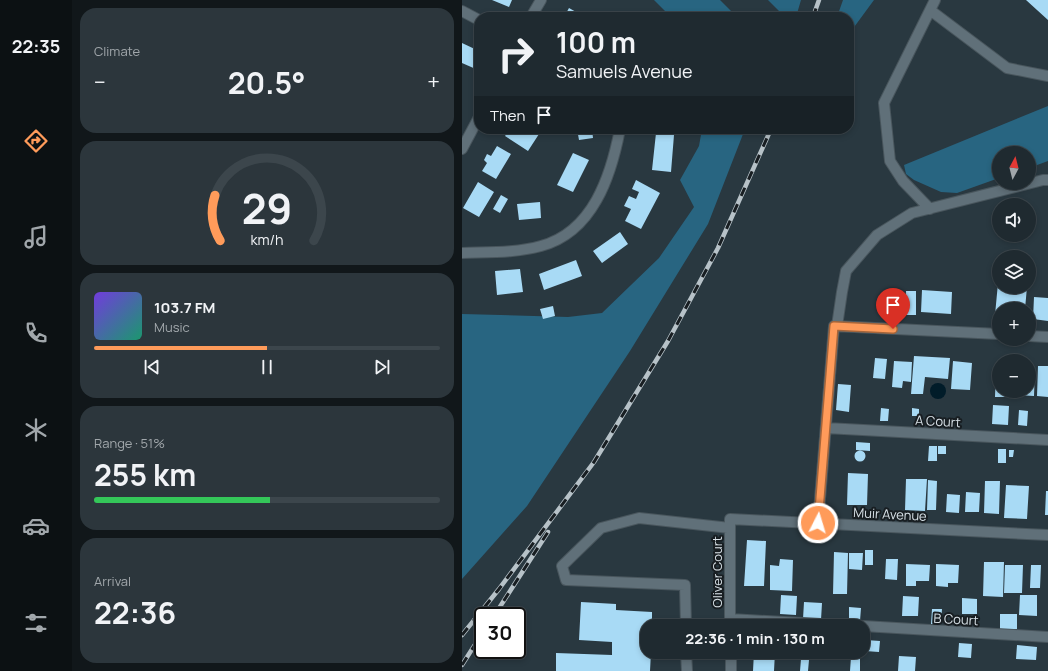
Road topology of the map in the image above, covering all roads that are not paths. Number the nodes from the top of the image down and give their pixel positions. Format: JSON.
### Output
{"nodes":[{"id":1,"x":541,"y":0,"type":"edge"},
{"id":2,"x":935,"y":0,"type":"edge"},
{"id":3,"x":930,"y":10,"type":"junction"},
{"id":4,"x":462,"y":11,"type":"edge"},
{"id":5,"x":534,"y":12,"type":"edge"},
{"id":6,"x":474,"y":17,"type":"edge"},
{"id":7,"x":1048,"y":76,"type":"edge"},
{"id":8,"x":474,"y":127,"type":"edge"},
{"id":9,"x":619,"y":134,"type":"edge"},
{"id":10,"x":462,"y":150,"type":"edge"},
{"id":11,"x":1048,"y":180,"type":"edge"},
{"id":12,"x":930,"y":208,"type":"junction"},
{"id":13,"x":462,"y":253,"type":"edge"},
{"id":14,"x":836,"y":326,"type":"junction"},
{"id":15,"x":992,"y":334,"type":"edge"},
{"id":16,"x":1036,"y":336,"type":"edge"},
{"id":17,"x":1048,"y":337,"type":"edge"},
{"id":18,"x":826,"y":428,"type":"junction"},
{"id":19,"x":1048,"y":440,"type":"edge"},
{"id":20,"x":730,"y":523,"type":"junction"},
{"id":21,"x":818,"y":523,"type":"junction"},
{"id":22,"x":1048,"y":535,"type":"edge"},
{"id":23,"x":686,"y":619,"type":"edge"},
{"id":24,"x":730,"y":619,"type":"edge"},
{"id":25,"x":870,"y":626,"type":"edge"},
{"id":26,"x":1048,"y":638,"type":"edge"},
{"id":27,"x":686,"y":659,"type":"edge"},
{"id":28,"x":730,"y":659,"type":"edge"},
{"id":29,"x":687,"y":671,"type":"edge"},
{"id":30,"x":731,"y":671,"type":"edge"}],
"edges":[{"from":1,"to":5,"type":"street"},
{"from":2,"to":3,"type":"street"},
{"from":3,"to":7,"type":"street"},
{"from":3,"to":12,"type":"street"},
{"from":4,"to":6,"type":"street"},
{"from":8,"to":10,"type":"street"},
{"from":9,"to":13,"type":"street"},
{"from":11,"to":12,"type":"street"},
{"from":12,"to":14,"type":"street"},
{"from":14,"to":15,"type":"street"},
{"from":14,"to":18,"type":"street"},
{"from":16,"to":17,"type":"street"},
{"from":18,"to":19,"type":"street","name":"A Court"},
{"from":18,"to":21,"type":"street"},
{"from":20,"to":21,"type":"street","name":"Muir Avenue"},
{"from":20,"to":23,"type":"street","name":"Muir Avenue"},
{"from":20,"to":24,"type":"street","name":"Oliver Court"},
{"from":21,"to":22,"type":"street","name":"Muir Avenue"},
{"from":25,"to":26,"type":"street","name":"B Court"},
{"from":27,"to":29,"type":"street"},
{"from":28,"to":30,"type":"street"}]}
